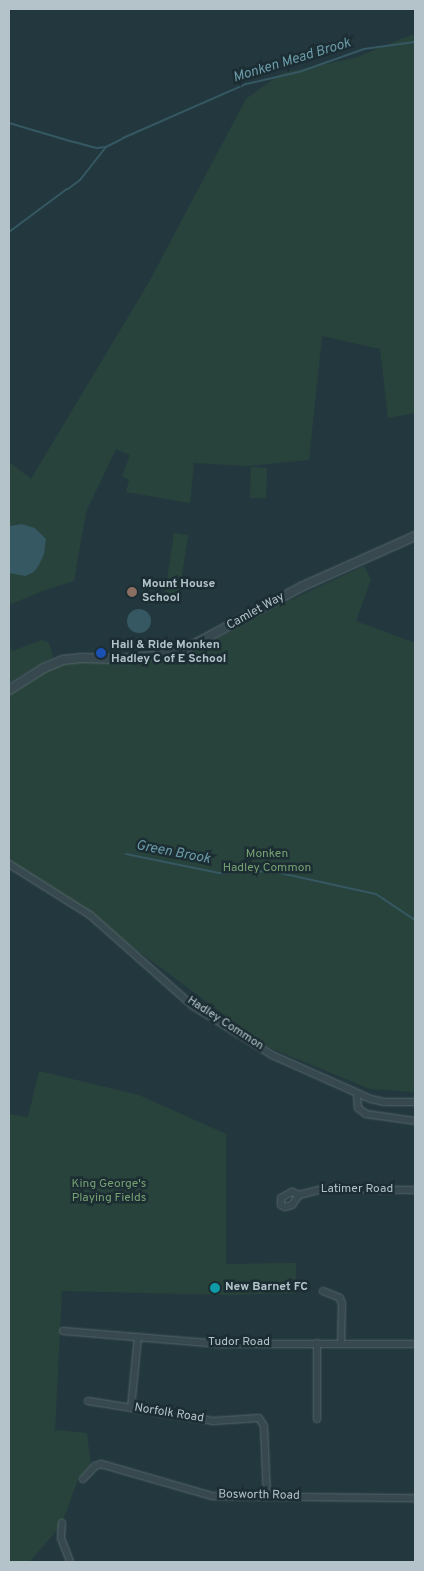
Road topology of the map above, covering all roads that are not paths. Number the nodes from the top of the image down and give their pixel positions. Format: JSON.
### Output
{"nodes":[{"id":1,"x":415,"y":536,"type":"edge"},
{"id":2,"x":9,"y":690,"type":"edge"},
{"id":3,"x":9,"y":864,"type":"edge"},
{"id":4,"x":357,"y":1094,"type":"junction"},
{"id":5,"x":415,"y":1102,"type":"edge"},
{"id":6,"x":415,"y":1121,"type":"edge"},
{"id":7,"x":415,"y":1190,"type":"edge"},
{"id":8,"x":300,"y":1195,"type":"dead end"},
{"id":9,"x":323,"y":1291,"type":"dead end"},
{"id":10,"x":64,"y":1331,"type":"dead end"},
{"id":11,"x":138,"y":1338,"type":"junction"},
{"id":12,"x":318,"y":1343,"type":"junction"},
{"id":13,"x":340,"y":1344,"type":"junction"},
{"id":14,"x":415,"y":1344,"type":"edge"},
{"id":15,"x":88,"y":1401,"type":"dead end"},
{"id":16,"x":131,"y":1408,"type":"junction"},
{"id":17,"x":307,"y":1409,"type":"dead end"},
{"id":18,"x":316,"y":1410,"type":"junction"},
{"id":19,"x":317,"y":1419,"type":"dead end"},
{"id":20,"x":83,"y":1479,"type":"dead end"},
{"id":21,"x":267,"y":1496,"type":"junction"},
{"id":22,"x":415,"y":1498,"type":"edge"},
{"id":23,"x":62,"y":1523,"type":"dead end"},
{"id":24,"x":70,"y":1562,"type":"edge"}],
"edges":[{"from":1,"to":2,"type":"street","name":"Camlet Way"},
{"from":3,"to":4,"type":"street","name":"Hadley Common"},
{"from":4,"to":5,"type":"street","name":"Hadley Common"},
{"from":4,"to":6,"type":"street"},
{"from":7,"to":8,"type":"street","name":"Latimer Road"},
{"from":9,"to":13,"type":"street"},
{"from":10,"to":11,"type":"street","name":"Tudor Road"},
{"from":11,"to":12,"type":"street","name":"Tudor Road"},
{"from":11,"to":16,"type":"street"},
{"from":12,"to":13,"type":"street","name":"Tudor Road"},
{"from":12,"to":18,"type":"street"},
{"from":13,"to":14,"type":"street","name":"Tudor Road"},
{"from":15,"to":16,"type":"street","name":"Norfolk Road"},
{"from":16,"to":21,"type":"street","name":"Norfolk Road"},
{"from":17,"to":18,"type":"street"},
{"from":18,"to":19,"type":"street"},
{"from":20,"to":21,"type":"street","name":"Bosworth Road"},
{"from":21,"to":22,"type":"street","name":"Bosworth Road"},
{"from":23,"to":24,"type":"street"}]}
